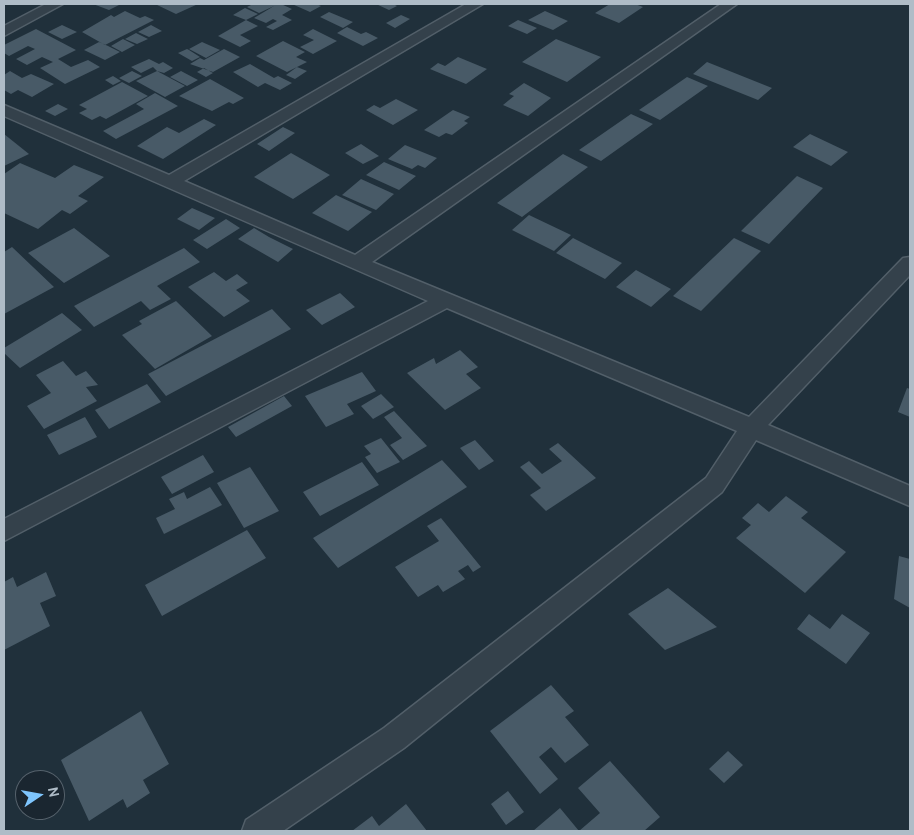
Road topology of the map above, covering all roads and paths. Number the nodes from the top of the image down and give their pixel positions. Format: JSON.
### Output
{"nodes":[{"id":1,"x":56,"y":4,"type":"edge"},
{"id":2,"x":476,"y":4,"type":"edge"},
{"id":3,"x":730,"y":4,"type":"edge"},
{"id":4,"x":4,"y":32,"type":"edge"},
{"id":5,"x":4,"y":110,"type":"edge"},
{"id":6,"x":169,"y":182,"type":"junction"},
{"id":7,"x":356,"y":263,"type":"junction"},
{"id":8,"x":910,"y":263,"type":"edge"},
{"id":9,"x":446,"y":300,"type":"junction"},
{"id":10,"x":752,"y":428,"type":"junction"},
{"id":11,"x":910,"y":496,"type":"edge"},
{"id":12,"x":4,"y":530,"type":"edge"},
{"id":13,"x":257,"y":831,"type":"edge"}],
"edges":[{"from":1,"to":4,"type":"street"},
{"from":2,"to":6,"type":"street"},
{"from":3,"to":7,"type":"street"},
{"from":5,"to":6,"type":"street"},
{"from":6,"to":7,"type":"street"},
{"from":7,"to":9,"type":"street"},
{"from":8,"to":10,"type":"street"},
{"from":9,"to":10,"type":"street"},
{"from":9,"to":12,"type":"street"},
{"from":10,"to":11,"type":"street"},
{"from":10,"to":13,"type":"street"}]}
